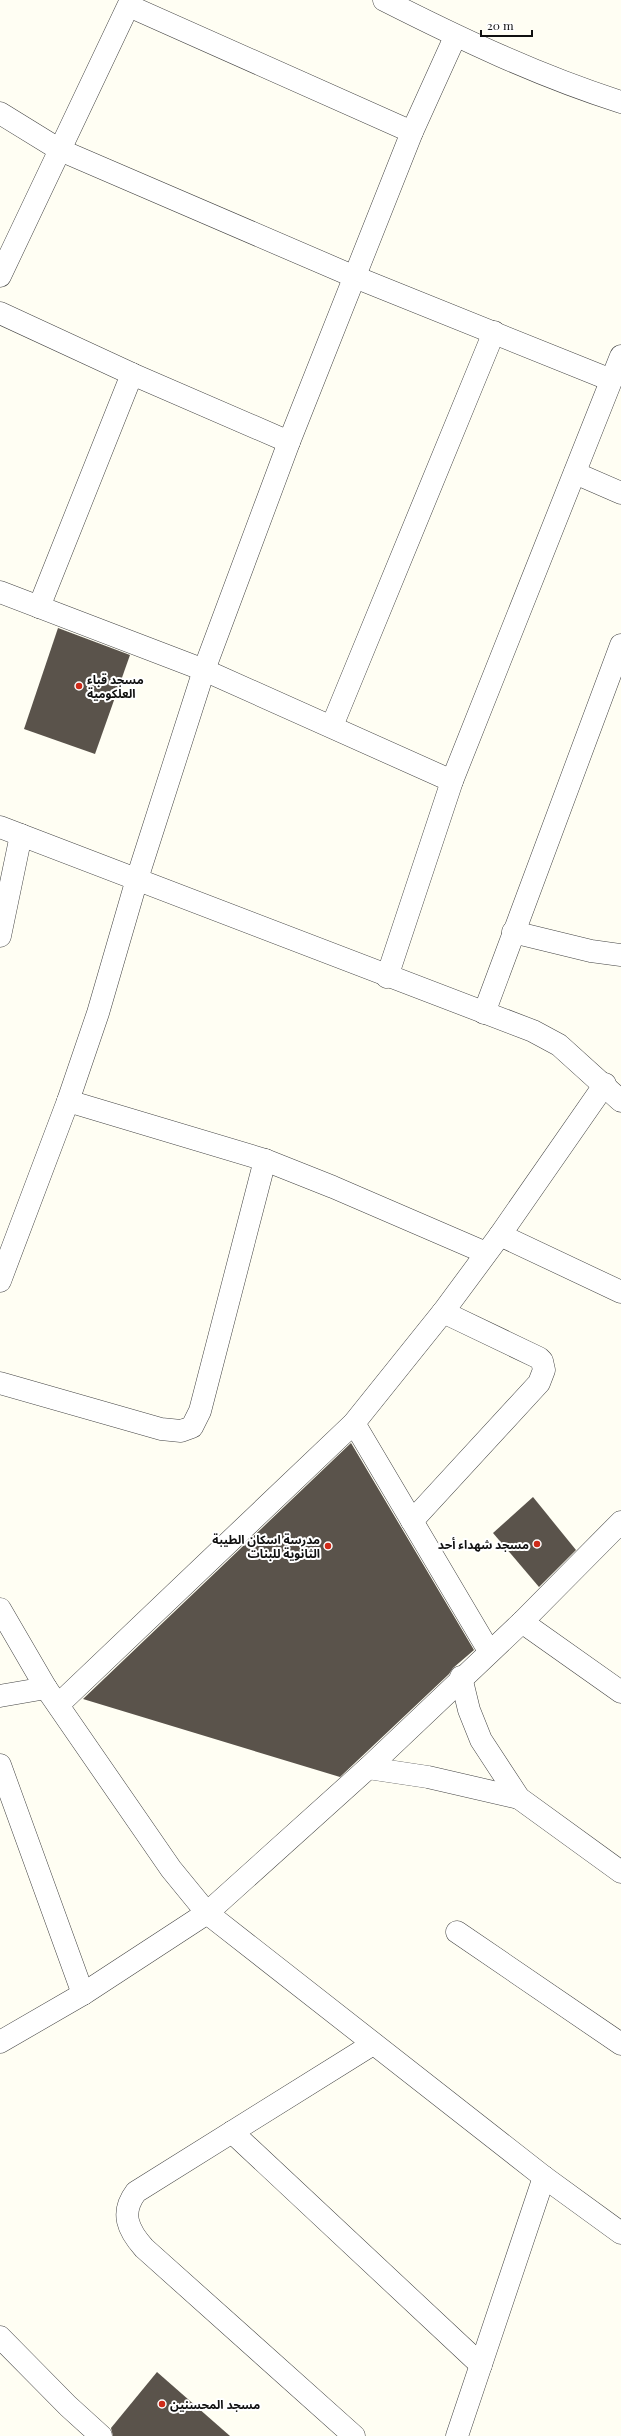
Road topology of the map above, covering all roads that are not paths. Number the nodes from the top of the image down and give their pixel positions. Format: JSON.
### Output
{"nodes":[{"id":1,"x":390,"y":1,"type":"edge"},
{"id":2,"x":130,"y":3,"type":"edge"},
{"id":3,"x":455,"y":37,"type":"junction"},
{"id":4,"x":621,"y":102,"type":"edge"},
{"id":5,"x":0,"y":113,"type":"edge"},
{"id":6,"x":412,"y":132,"type":"junction"},
{"id":7,"x":60,"y":150,"type":"junction"},
{"id":8,"x":0,"y":276,"type":"edge"},
{"id":9,"x":355,"y":276,"type":"junction"},
{"id":10,"x":0,"y":313,"type":"edge"},
{"id":11,"x":494,"y":332,"type":"junction"},
{"id":12,"x":621,"y":356,"type":"edge"},
{"id":13,"x":132,"y":374,"type":"junction"},
{"id":14,"x":611,"y":380,"type":"junction"},
{"id":15,"x":289,"y":442,"type":"junction"},
{"id":16,"x":575,"y":473,"type":"junction"},
{"id":17,"x":621,"y":493,"type":"edge"},
{"id":18,"x":0,"y":592,"type":"edge"},
{"id":19,"x":39,"y":607,"type":"junction"},
{"id":20,"x":621,"y":645,"type":"edge"},
{"id":21,"x":204,"y":670,"type":"junction"},
{"id":22,"x":332,"y":726,"type":"junction"},
{"id":23,"x":452,"y":781,"type":"junction"},
{"id":24,"x":0,"y":827,"type":"edge"},
{"id":25,"x":21,"y":836,"type":"junction"},
{"id":26,"x":137,"y":879,"type":"junction"},
{"id":27,"x":513,"y":932,"type":"junction"},
{"id":28,"x":0,"y":936,"type":"edge"},
{"id":29,"x":621,"y":955,"type":"edge"},
{"id":30,"x":386,"y":977,"type":"junction"},
{"id":31,"x":484,"y":1013,"type":"junction"},
{"id":32,"x":605,"y":1084,"type":"junction"},
{"id":33,"x":68,"y":1101,"type":"junction"},
{"id":34,"x":621,"y":1101,"type":"edge"},
{"id":35,"x":265,"y":1160,"type":"junction"},
{"id":36,"x":500,"y":1235,"type":"junction"},
{"id":37,"x":486,"y":1253,"type":"junction"},
{"id":38,"x":0,"y":1281,"type":"edge"},
{"id":39,"x":621,"y":1292,"type":"edge"},
{"id":40,"x":443,"y":1312,"type":"junction"},
{"id":41,"x":0,"y":1383,"type":"edge"},
{"id":42,"x":354,"y":1423,"type":"junction"},
{"id":43,"x":412,"y":1521,"type":"junction"},
{"id":44,"x":621,"y":1522,"type":"edge"},
{"id":45,"x":0,"y":1609,"type":"edge"},
{"id":46,"x":522,"y":1622,"type":"junction"},
{"id":47,"x":489,"y":1651,"type":"junction"},
{"id":48,"x":461,"y":1677,"type":"junction"},
{"id":49,"x":621,"y":1692,"type":"edge"},
{"id":50,"x":0,"y":1696,"type":"edge"},
{"id":51,"x":52,"y":1696,"type":"junction"},
{"id":52,"x":0,"y":1765,"type":"edge"},
{"id":53,"x":368,"y":1768,"type":"junction"},
{"id":54,"x":518,"y":1798,"type":"junction"},
{"id":55,"x":621,"y":1872,"type":"edge"},
{"id":56,"x":207,"y":1913,"type":"junction"},
{"id":57,"x":457,"y":1932,"type":"dead end"},
{"id":58,"x":83,"y":1994,"type":"junction"},
{"id":59,"x":0,"y":2042,"type":"edge"},
{"id":60,"x":373,"y":2044,"type":"junction"},
{"id":61,"x":621,"y":2044,"type":"edge"},
{"id":62,"x":232,"y":2132,"type":"junction"},
{"id":63,"x":544,"y":2177,"type":"junction"},
{"id":64,"x":621,"y":2233,"type":"edge"},
{"id":65,"x":0,"y":2337,"type":"edge"},
{"id":66,"x":481,"y":2364,"type":"junction"},
{"id":67,"x":102,"y":2436,"type":"edge"},
{"id":68,"x":354,"y":2436,"type":"edge"},
{"id":69,"x":458,"y":2436,"type":"edge"}],
"edges":[{"from":1,"to":3,"type":"street"},
{"from":2,"to":6,"type":"street"},
{"from":2,"to":7,"type":"street"},
{"from":3,"to":4,"type":"street"},
{"from":3,"to":6,"type":"street"},
{"from":5,"to":7,"type":"street"},
{"from":6,"to":9,"type":"street"},
{"from":7,"to":8,"type":"street"},
{"from":7,"to":9,"type":"street"},
{"from":9,"to":11,"type":"street"},
{"from":9,"to":15,"type":"street"},
{"from":10,"to":13,"type":"street"},
{"from":11,"to":14,"type":"street"},
{"from":11,"to":22,"type":"street"},
{"from":12,"to":14,"type":"street"},
{"from":13,"to":15,"type":"street"},
{"from":13,"to":19,"type":"street"},
{"from":14,"to":16,"type":"street"},
{"from":15,"to":21,"type":"street"},
{"from":16,"to":17,"type":"street"},
{"from":16,"to":23,"type":"street"},
{"from":18,"to":19,"type":"street"},
{"from":19,"to":21,"type":"street"},
{"from":20,"to":27,"type":"street"},
{"from":21,"to":22,"type":"street"},
{"from":21,"to":26,"type":"street"},
{"from":22,"to":23,"type":"street"},
{"from":23,"to":30,"type":"street"},
{"from":24,"to":25,"type":"street"},
{"from":25,"to":26,"type":"street"},
{"from":25,"to":28,"type":"street"},
{"from":26,"to":30,"type":"street"},
{"from":26,"to":33,"type":"street"},
{"from":27,"to":29,"type":"street"},
{"from":27,"to":31,"type":"street"},
{"from":30,"to":31,"type":"street"},
{"from":31,"to":32,"type":"street"},
{"from":32,"to":34,"type":"street"},
{"from":32,"to":36,"type":"street"},
{"from":33,"to":35,"type":"street"},
{"from":33,"to":38,"type":"street"},
{"from":35,"to":37,"type":"street"},
{"from":35,"to":41,"type":"street"},
{"from":36,"to":37,"type":"street"},
{"from":36,"to":39,"type":"street"},
{"from":37,"to":40,"type":"street"},
{"from":40,"to":42,"type":"street"},
{"from":40,"to":43,"type":"street"},
{"from":42,"to":43,"type":"street"},
{"from":42,"to":51,"type":"street"},
{"from":43,"to":47,"type":"street"},
{"from":44,"to":46,"type":"street"},
{"from":45,"to":51,"type":"street"},
{"from":46,"to":47,"type":"street"},
{"from":46,"to":49,"type":"street"},
{"from":47,"to":48,"type":"street"},
{"from":48,"to":53,"type":"street"},
{"from":48,"to":54,"type":"street"},
{"from":50,"to":51,"type":"street"},
{"from":51,"to":56,"type":"street"},
{"from":52,"to":58,"type":"street"},
{"from":53,"to":54,"type":"street"},
{"from":53,"to":56,"type":"street"},
{"from":54,"to":55,"type":"street"},
{"from":56,"to":58,"type":"street"},
{"from":56,"to":60,"type":"street"},
{"from":57,"to":61,"type":"street"},
{"from":58,"to":59,"type":"street"},
{"from":60,"to":62,"type":"street"},
{"from":60,"to":63,"type":"street"},
{"from":62,"to":66,"type":"street"},
{"from":62,"to":68,"type":"street"},
{"from":63,"to":64,"type":"street"},
{"from":63,"to":66,"type":"street"},
{"from":65,"to":67,"type":"street"},
{"from":66,"to":69,"type":"street"}]}
